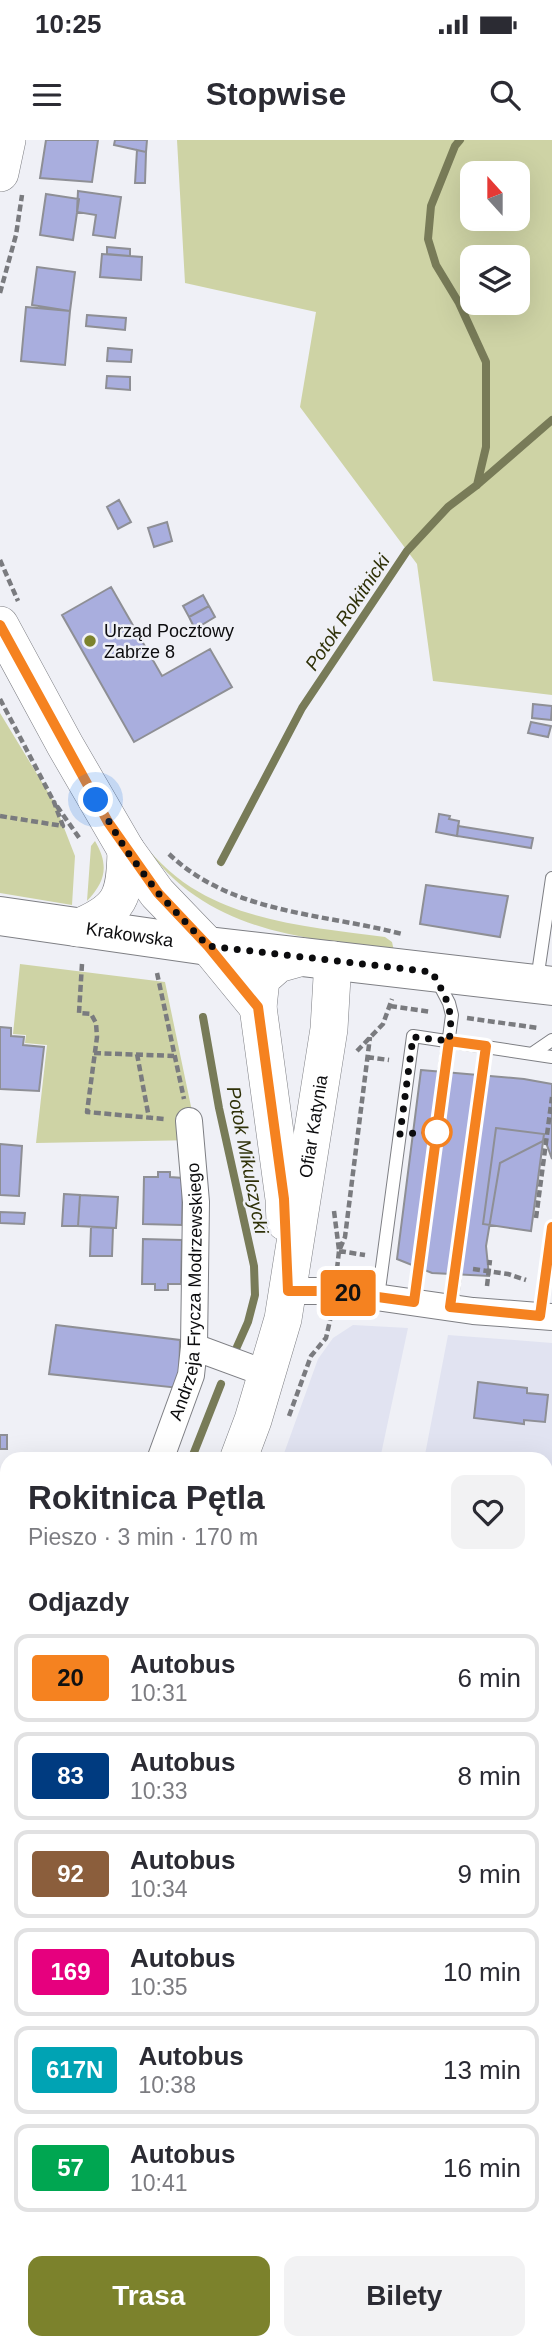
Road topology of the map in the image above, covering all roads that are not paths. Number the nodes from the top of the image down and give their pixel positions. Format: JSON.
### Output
{"nodes":[{"id":1,"x":7,"y":140,"type":"edge"},
{"id":2,"x":0,"y":173,"type":"edge"},
{"id":3,"x":5,"y":621,"type":"edge"},
{"id":4,"x":126,"y":850,"type":"junction"},
{"id":5,"x":552,"y":878,"type":"edge"},
{"id":6,"x":0,"y":916,"type":"edge"},
{"id":7,"x":79,"y":946,"type":"junction"},
{"id":8,"x":208,"y":946,"type":"junction"},
{"id":9,"x":318,"y":959,"type":"junction"},
{"id":10,"x":432,"y":972,"type":"junction"},
{"id":11,"x":544,"y":985,"type":"edge"},
{"id":12,"x":258,"y":1007,"type":"junction"},
{"id":13,"x":552,"y":1040,"type":"edge"},
{"id":14,"x":449,"y":1041,"type":"junction"},
{"id":15,"x":486,"y":1046,"type":"junction"},
{"id":16,"x":533,"y":1053,"type":"junction"},
{"id":17,"x":552,"y":1057,"type":"edge"},
{"id":18,"x":443,"y":1082,"type":"dead end"},
{"id":19,"x":480,"y":1087,"type":"dead end"},
{"id":20,"x":189,"y":1121,"type":"road end"},
{"id":21,"x":552,"y":1227,"type":"edge"},
{"id":22,"x":419,"y":1262,"type":"dead end"},
{"id":23,"x":456,"y":1267,"type":"dead end"},
{"id":24,"x":288,"y":1291,"type":"junction"},
{"id":25,"x":378,"y":1297,"type":"junction"},
{"id":26,"x":414,"y":1302,"type":"junction"},
{"id":27,"x":450,"y":1307,"type":"junction"},
{"id":28,"x":546,"y":1317,"type":"edge"},
{"id":29,"x":194,"y":1347,"type":"junction"},
{"id":30,"x":267,"y":1374,"type":"junction"},
{"id":31,"x":163,"y":1452,"type":"edge"},
{"id":32,"x":241,"y":1452,"type":"edge"}],
"edges":[{"from":1,"to":2,"type":"street"},
{"from":3,"to":4,"type":"street"},
{"from":4,"to":7,"type":"street"},
{"from":4,"to":8,"type":"street"},
{"from":5,"to":11,"type":"lane"},
{"from":6,"to":7,"type":"main road","name":"Krakowska"},
{"from":7,"to":8,"type":"main road","name":"Krakowska"},
{"from":8,"to":9,"type":"main road","name":"Krakowska"},
{"from":8,"to":12,"type":"street"},
{"from":9,"to":10,"type":"main road","name":"Krakowska"},
{"from":9,"to":12,"type":"street","name":"Ofiar Katynia"},
{"from":9,"to":24,"type":"street","name":"Ofiar Katynia"},
{"from":10,"to":11,"type":"main road","name":"Krakowska"},
{"from":10,"to":14,"type":"lane"},
{"from":12,"to":24,"type":"street","name":"Ofiar Katynia"},
{"from":13,"to":16,"type":"lane"},
{"from":14,"to":15,"type":"lane"},
{"from":14,"to":18,"type":"lane"},
{"from":14,"to":25,"type":"lane"},
{"from":15,"to":16,"type":"lane"},
{"from":15,"to":19,"type":"lane"},
{"from":16,"to":17,"type":"lane"},
{"from":20,"to":29,"type":"street","name":"Andrzeja Frycza Modrzewskiego"},
{"from":21,"to":28,"type":"lane"},
{"from":22,"to":26,"type":"lane"},
{"from":23,"to":27,"type":"lane"},
{"from":24,"to":25,"type":"street"},
{"from":24,"to":30,"type":"street","name":"Ofiar Katynia"},
{"from":25,"to":26,"type":"street"},
{"from":26,"to":27,"type":"street"},
{"from":27,"to":28,"type":"street"},
{"from":29,"to":30,"type":"street"},
{"from":29,"to":31,"type":"street","name":"Andrzeja Frycza Modrzewskiego"},
{"from":30,"to":32,"type":"street","name":"Ofiar Katynia"}]}
